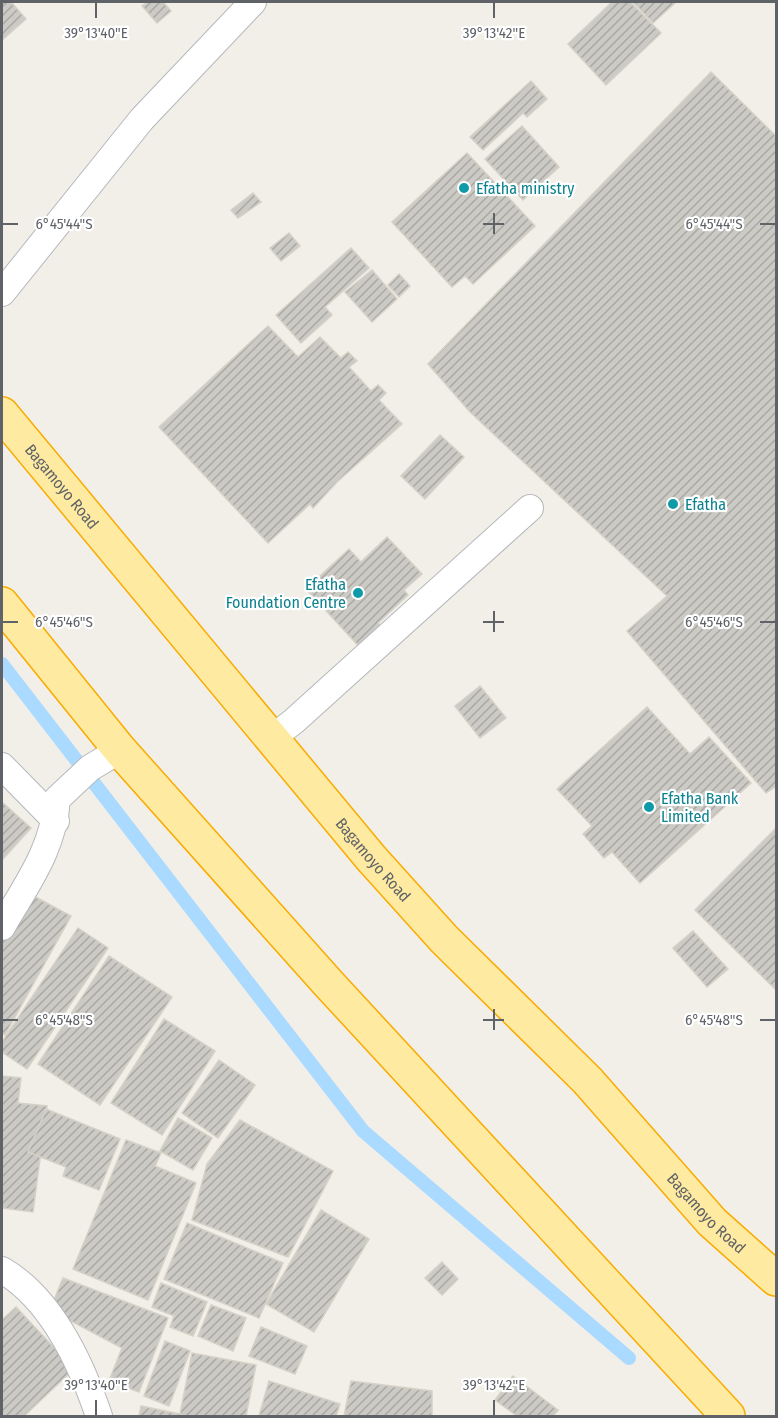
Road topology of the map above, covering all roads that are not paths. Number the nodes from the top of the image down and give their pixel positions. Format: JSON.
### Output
{"nodes":[{"id":1,"x":253,"y":2,"type":"edge"},
{"id":2,"x":2,"y":294,"type":"edge"},
{"id":3,"x":2,"y":414,"type":"edge"},
{"id":4,"x":530,"y":508,"type":"dead end"},
{"id":5,"x":2,"y":604,"type":"edge"},
{"id":6,"x":271,"y":739,"type":"junction"},
{"id":7,"x":120,"y":750,"type":"junction"},
{"id":8,"x":2,"y":766,"type":"edge"},
{"id":9,"x":56,"y":821,"type":"junction"},
{"id":10,"x":2,"y":927,"type":"edge"},
{"id":11,"x":2,"y":1270,"type":"edge"},
{"id":12,"x":777,"y":1279,"type":"edge"},
{"id":13,"x":99,"y":1416,"type":"edge"},
{"id":14,"x":728,"y":1416,"type":"edge"}],
"edges":[{"from":1,"to":2,"type":"lane"},
{"from":3,"to":6,"type":"highway","name":"Bagamoyo Road"},
{"from":4,"to":6,"type":"lane"},
{"from":5,"to":7,"type":"highway"},
{"from":6,"to":12,"type":"highway","name":"Bagamoyo Road"},
{"from":7,"to":9,"type":"lane"},
{"from":7,"to":14,"type":"highway"},
{"from":8,"to":9,"type":"lane"},
{"from":9,"to":10,"type":"lane"},
{"from":11,"to":13,"type":"lane"}]}
